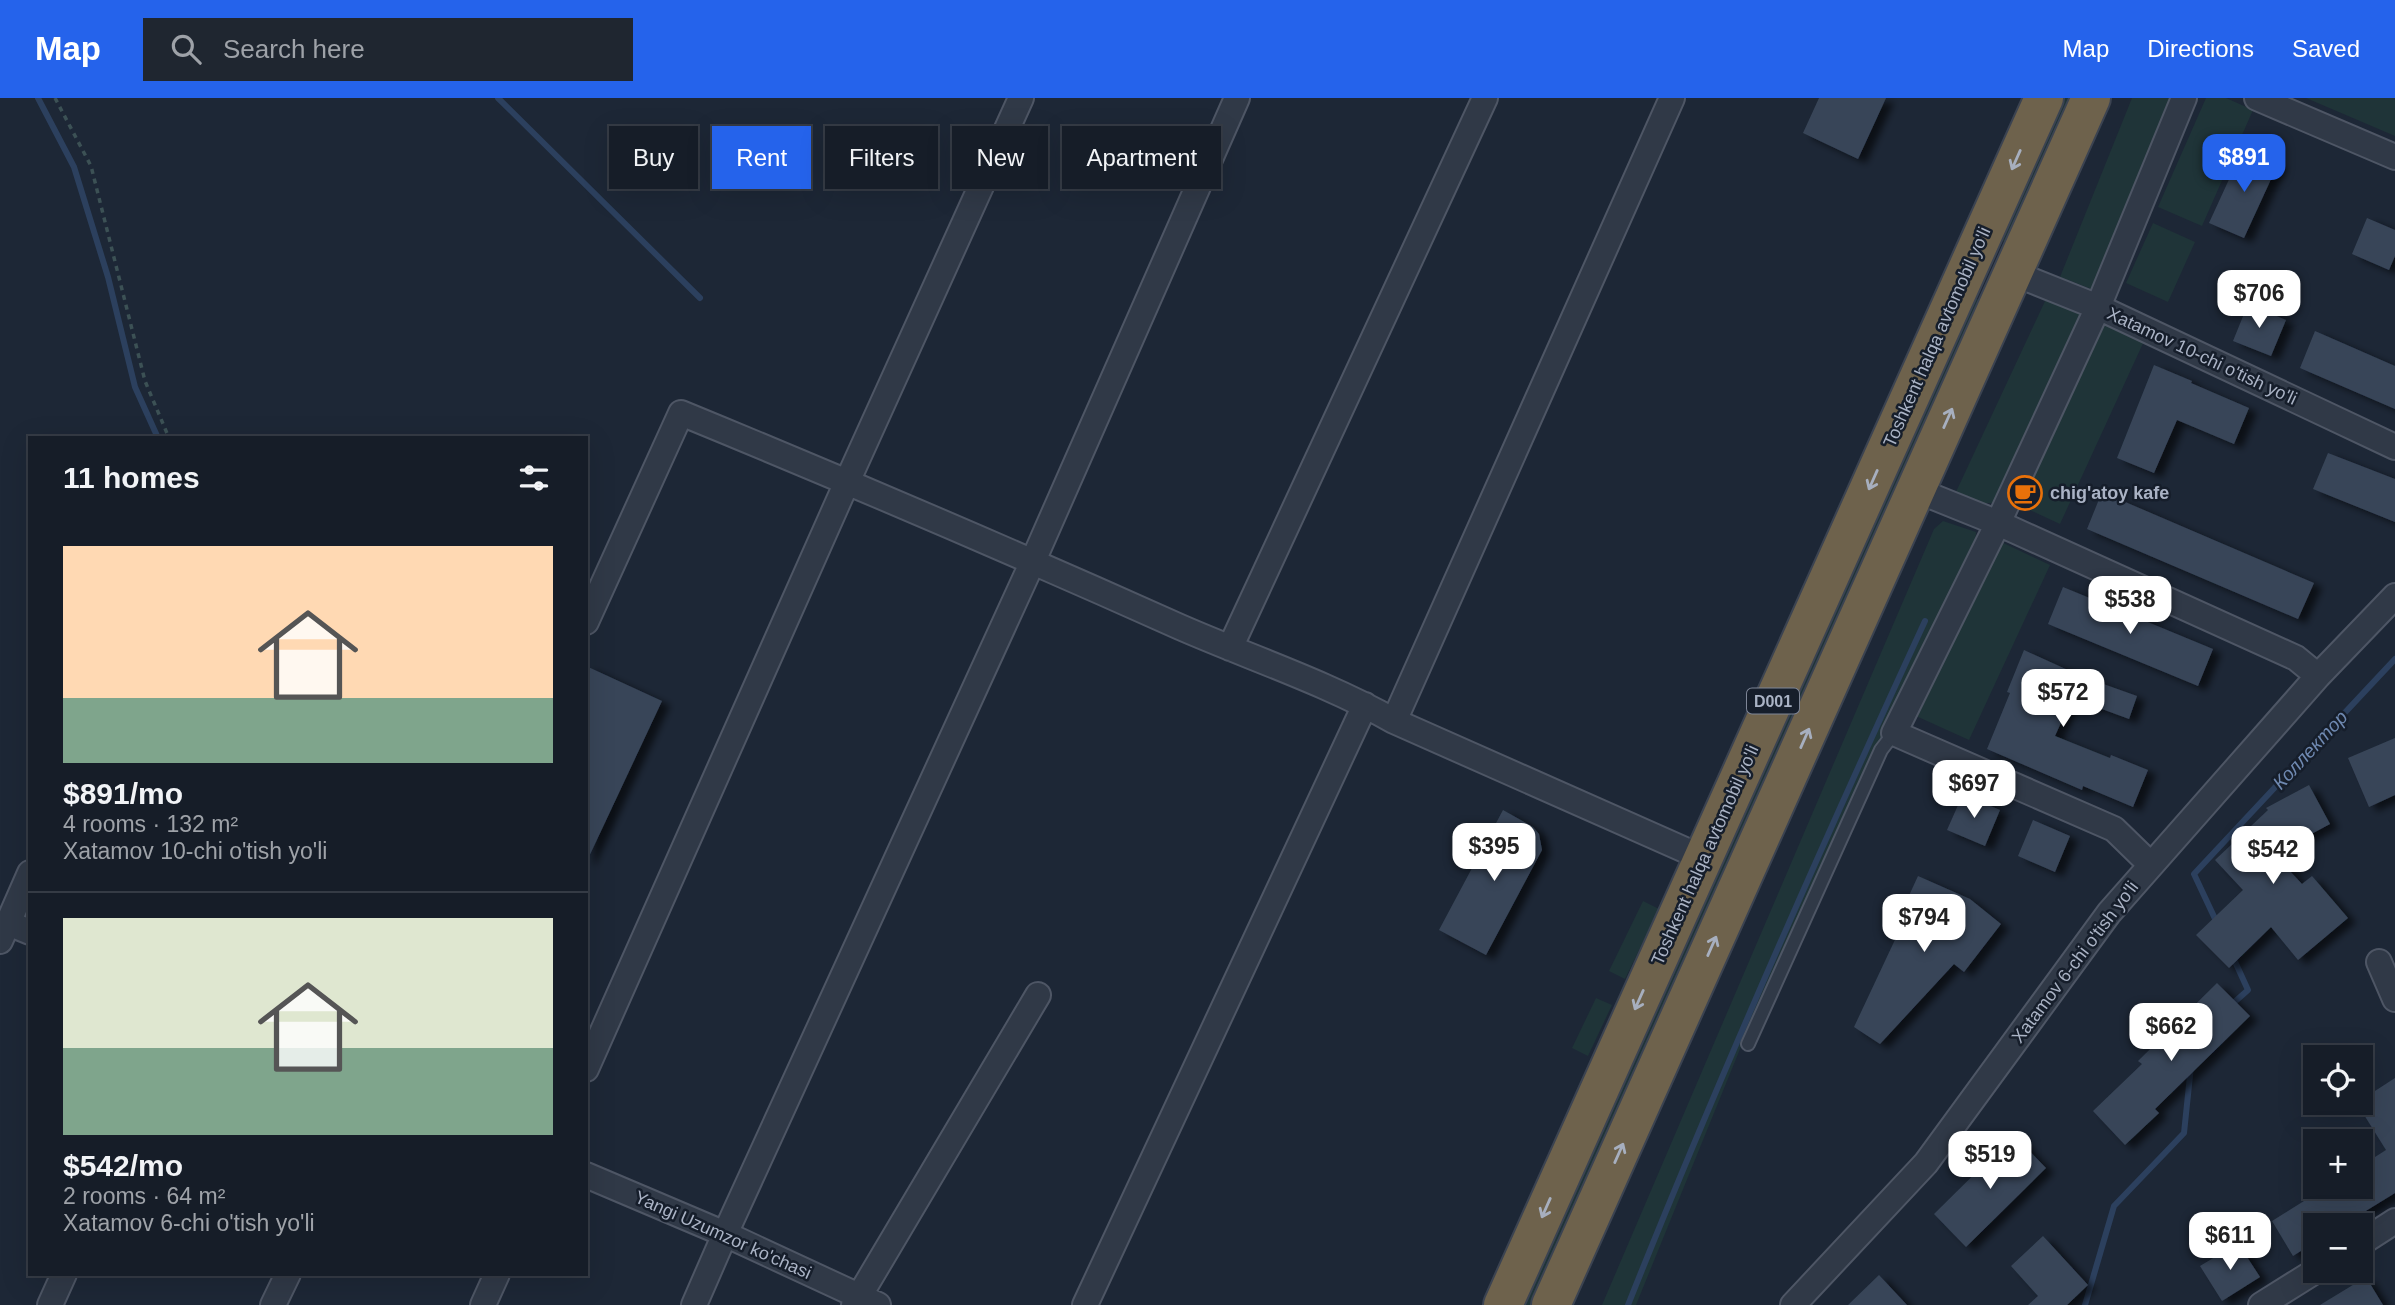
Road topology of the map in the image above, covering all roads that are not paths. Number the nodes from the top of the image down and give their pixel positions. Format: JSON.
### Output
{"nodes":[{"id":1,"x":1021,"y":98,"type":"edge"},
{"id":2,"x":1237,"y":98,"type":"edge"},
{"id":3,"x":1485,"y":98,"type":"edge"},
{"id":4,"x":1672,"y":98,"type":"edge"},
{"id":5,"x":2044,"y":98,"type":"edge"},
{"id":6,"x":2091,"y":98,"type":"edge"},
{"id":7,"x":2184,"y":98,"type":"edge"},
{"id":8,"x":2258,"y":98,"type":"edge"},
{"id":9,"x":2395,"y":157,"type":"edge"},
{"id":10,"x":1973,"y":256,"type":"junction"},
{"id":11,"x":2013,"y":273,"type":"junction"},
{"id":12,"x":2098,"y":307,"type":"junction"},
{"id":13,"x":2395,"y":447,"type":"edge"},
{"id":14,"x":847,"y":482,"type":"junction"},
{"id":15,"x":1916,"y":490,"type":"junction"},
{"id":16,"x":1998,"y":523,"type":"junction"},
{"id":17,"x":1032,"y":561,"type":"junction"},
{"id":18,"x":2395,"y":596,"type":"edge"},
{"id":19,"x":588,"y":618,"type":"edge"},
{"id":20,"x":1230,"y":648,"type":"junction"},
{"id":21,"x":2318,"y":676,"type":"junction"},
{"id":22,"x":1365,"y":705,"type":"junction"},
{"id":23,"x":1394,"y":721,"type":"junction"},
{"id":24,"x":1894,"y":733,"type":"junction"},
{"id":25,"x":1703,"y":859,"type":"junction"},
{"id":26,"x":2151,"y":865,"type":"junction"},
{"id":27,"x":28,"y":880,"type":"edge"},
{"id":28,"x":13,"y":932,"type":"edge"},
{"id":29,"x":2379,"y":962,"type":"dead end"},
{"id":30,"x":1038,"y":995,"type":"dead end"},
{"id":31,"x":2395,"y":999,"type":"edge"},
{"id":32,"x":1748,"y":1044,"type":"dead end"},
{"id":33,"x":588,"y":1065,"type":"edge"},
{"id":34,"x":588,"y":1176,"type":"edge"},
{"id":35,"x":2395,"y":1221,"type":"edge"},
{"id":36,"x":725,"y":1234,"type":"junction"},
{"id":37,"x":2373,"y":1235,"type":"edge"},
{"id":38,"x":63,"y":1276,"type":"edge"},
{"id":39,"x":287,"y":1276,"type":"edge"},
{"id":40,"x":496,"y":1276,"type":"edge"},
{"id":41,"x":2303,"y":1278,"type":"edge"},
{"id":42,"x":864,"y":1302,"type":"edge"},
{"id":43,"x":50,"y":1305,"type":"edge"},
{"id":44,"x":273,"y":1305,"type":"edge"},
{"id":45,"x":484,"y":1305,"type":"edge"},
{"id":46,"x":694,"y":1305,"type":"edge"},
{"id":47,"x":1085,"y":1305,"type":"edge"},
{"id":48,"x":1503,"y":1305,"type":"edge"},
{"id":49,"x":1551,"y":1305,"type":"edge"},
{"id":50,"x":1793,"y":1305,"type":"edge"},
{"id":51,"x":2261,"y":1305,"type":"edge"}],
"edges":[{"from":1,"to":14,"type":"street"},
{"from":2,"to":17,"type":"street"},
{"from":3,"to":20,"type":"street"},
{"from":4,"to":23,"type":"street"},
{"from":5,"to":10,"type":"highway","name":"Toshkent halqa avtomobil yo'li","number":"D001","one_way":true},
{"from":6,"to":11,"type":"highway","number":"D001"},
{"from":7,"to":12,"type":"street","name":"Xatamov 10-chi o'tish yo'li"},
{"from":8,"to":9,"type":"street"},
{"from":10,"to":11,"type":"highway"},
{"from":10,"to":25,"type":"highway","name":"Toshkent halqa avtomobil yo'li","number":"D001","one_way":true},
{"from":11,"to":12,"type":"street"},
{"from":15,"to":11,"type":"highway","number":"D001","one_way":true},
{"from":12,"to":13,"type":"street","name":"Xatamov 10-chi o'tish yo'li"},
{"from":12,"to":16,"type":"street"},
{"from":14,"to":17,"type":"street"},
{"from":14,"to":19,"type":"street"},
{"from":14,"to":33,"type":"street"},
{"from":15,"to":16,"type":"street"},
{"from":49,"to":15,"type":"highway","number":"D001","one_way":true},
{"from":16,"to":21,"type":"street"},
{"from":16,"to":24,"type":"street"},
{"from":17,"to":20,"type":"street"},
{"from":17,"to":36,"type":"street"},
{"from":18,"to":21,"type":"street","name":"Xatamov 6-chi o'tish yo'li"},
{"from":20,"to":22,"type":"street"},
{"from":21,"to":26,"type":"street","name":"Xatamov 6-chi o'tish yo'li"},
{"from":22,"to":23,"type":"street"},
{"from":22,"to":47,"type":"street"},
{"from":23,"to":25,"type":"street"},
{"from":24,"to":26,"type":"street"},
{"from":24,"to":32,"type":"lane"},
{"from":25,"to":48,"type":"highway","name":"Toshkent halqa avtomobil yo'li","number":"D001","one_way":true},
{"from":26,"to":50,"type":"street","name":"Xatamov 6-chi o'tish yo'li"},
{"from":27,"to":28,"type":"street"},
{"from":29,"to":31,"type":"street"},
{"from":30,"to":42,"type":"street"},
{"from":34,"to":36,"type":"street","name":"Yangi Uzumzor ko'chasi"},
{"from":35,"to":37,"type":"street"},
{"from":36,"to":42,"type":"street","name":"Yangi Uzumzor ko'chasi"},
{"from":36,"to":46,"type":"street"},
{"from":38,"to":43,"type":"street"},
{"from":39,"to":44,"type":"street"},
{"from":40,"to":45,"type":"street"},
{"from":41,"to":51,"type":"street"}]}
